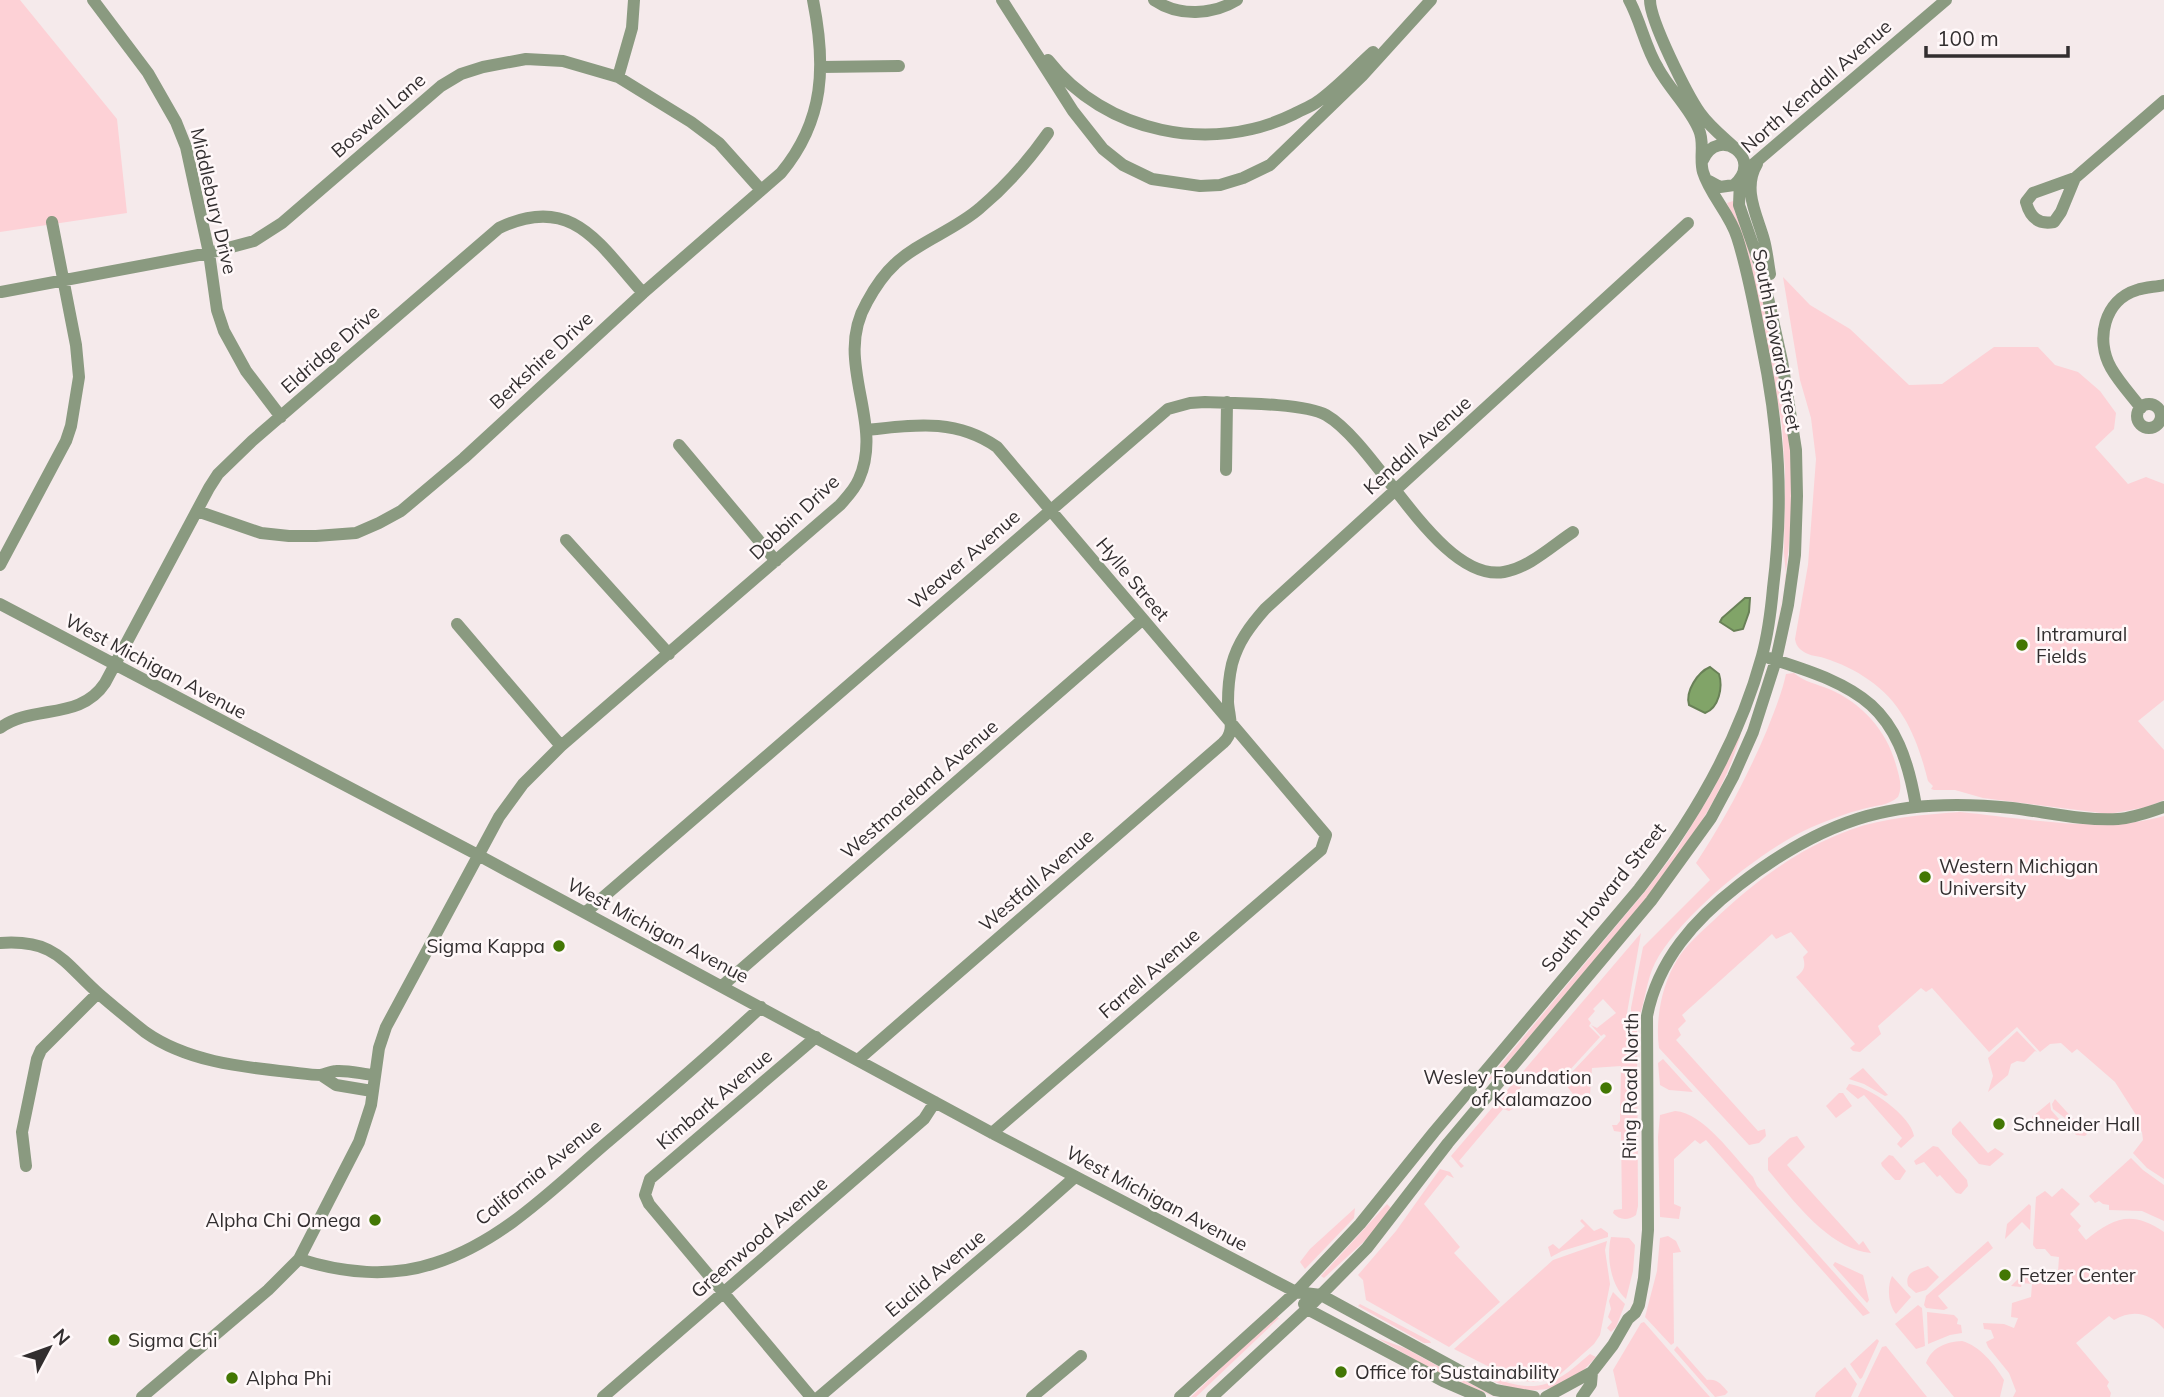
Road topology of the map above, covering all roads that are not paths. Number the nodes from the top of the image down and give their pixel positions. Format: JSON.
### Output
{"nodes":[{"id":1,"x":634,"y":0,"type":"edge"},
{"id":2,"x":813,"y":0,"type":"edge"},
{"id":3,"x":1154,"y":0,"type":"edge"},
{"id":4,"x":1237,"y":0,"type":"edge"},
{"id":5,"x":1430,"y":0,"type":"edge"},
{"id":6,"x":1629,"y":0,"type":"edge"},
{"id":7,"x":1650,"y":0,"type":"edge"},
{"id":8,"x":1946,"y":0,"type":"edge"},
{"id":9,"x":1003,"y":2,"type":"edge"},
{"id":10,"x":101,"y":3,"type":"edge"},
{"id":11,"x":899,"y":66,"type":"dead end"},
{"id":12,"x":821,"y":67,"type":"junction"},
{"id":13,"x":618,"y":77,"type":"junction"},
{"id":14,"x":2164,"y":101,"type":"edge"},
{"id":15,"x":1048,"y":134,"type":"dead end"},
{"id":16,"x":1735,"y":148,"type":"junction"},
{"id":17,"x":1703,"y":161,"type":"junction"},
{"id":18,"x":1759,"y":162,"type":"junction"},
{"id":19,"x":1742,"y":177,"type":"junction"},
{"id":20,"x":2075,"y":178,"type":"dead end"},
{"id":21,"x":1707,"y":180,"type":"junction"},
{"id":22,"x":761,"y":190,"type":"junction"},
{"id":23,"x":52,"y":222,"type":"dead end"},
{"id":24,"x":1688,"y":223,"type":"dead end"},
{"id":25,"x":209,"y":253,"type":"junction"},
{"id":26,"x":63,"y":280,"type":"junction"},
{"id":27,"x":2164,"y":285,"type":"edge"},
{"id":28,"x":1,"y":292,"type":"edge"},
{"id":29,"x":643,"y":293,"type":"junction"},
{"id":30,"x":1782,"y":361,"type":"junction"},
{"id":31,"x":1227,"y":402,"type":"junction"},
{"id":32,"x":2141,"y":408,"type":"dead end"},
{"id":33,"x":281,"y":417,"type":"junction"},
{"id":34,"x":866,"y":430,"type":"junction"},
{"id":35,"x":679,"y":445,"type":"dead end"},
{"id":36,"x":1226,"y":470,"type":"dead end"},
{"id":37,"x":1395,"y":491,"type":"junction"},
{"id":38,"x":1050,"y":510,"type":"junction"},
{"id":39,"x":197,"y":511,"type":"junction"},
{"id":40,"x":1573,"y":532,"type":"dead end"},
{"id":41,"x":566,"y":540,"type":"dead end"},
{"id":42,"x":776,"y":561,"type":"junction"},
{"id":43,"x":0,"y":565,"type":"edge"},
{"id":44,"x":0,"y":604,"type":"edge"},
{"id":45,"x":1142,"y":620,"type":"junction"},
{"id":46,"x":457,"y":624,"type":"dead end"},
{"id":47,"x":669,"y":654,"type":"junction"},
{"id":48,"x":1762,"y":656,"type":"junction"},
{"id":49,"x":1776,"y":660,"type":"junction"},
{"id":50,"x":113,"y":665,"type":"junction"},
{"id":51,"x":1232,"y":726,"type":"junction"},
{"id":52,"x":0,"y":728,"type":"edge"},
{"id":53,"x":561,"y":746,"type":"junction"},
{"id":54,"x":1916,"y":806,"type":"junction"},
{"id":55,"x":2164,"y":807,"type":"edge"},
{"id":56,"x":1326,"y":839,"type":"joint"},
{"id":57,"x":478,"y":855,"type":"junction"},
{"id":58,"x":586,"y":912,"type":"junction"},
{"id":59,"x":0,"y":943,"type":"edge"},
{"id":60,"x":722,"y":986,"type":"junction"},
{"id":61,"x":98,"y":993,"type":"junction"},
{"id":62,"x":761,"y":1007,"type":"junction"},
{"id":63,"x":816,"y":1037,"type":"junction"},
{"id":64,"x":859,"y":1059,"type":"junction"},
{"id":65,"x":321,"y":1075,"type":"junction"},
{"id":66,"x":374,"y":1075,"type":"junction"},
{"id":67,"x":372,"y":1091,"type":"junction"},
{"id":68,"x":935,"y":1102,"type":"junction"},
{"id":69,"x":992,"y":1133,"type":"junction"},
{"id":70,"x":26,"y":1166,"type":"dead end"},
{"id":71,"x":1075,"y":1177,"type":"junction"},
{"id":72,"x":1385,"y":1192,"type":"junction"},
{"id":73,"x":1401,"y":1205,"type":"junction"},
{"id":74,"x":299,"y":1259,"type":"junction"},
{"id":75,"x":1296,"y":1292,"type":"junction"},
{"id":76,"x":722,"y":1294,"type":"junction"},
{"id":77,"x":1321,"y":1295,"type":"junction"},
{"id":78,"x":1307,"y":1309,"type":"junction"},
{"id":79,"x":1081,"y":1356,"type":"dead end"},
{"id":80,"x":1592,"y":1372,"type":"junction"},
{"id":81,"x":142,"y":1397,"type":"edge"},
{"id":82,"x":603,"y":1397,"type":"edge"},
{"id":83,"x":811,"y":1397,"type":"edge"},
{"id":84,"x":819,"y":1397,"type":"edge"},
{"id":85,"x":1032,"y":1397,"type":"edge"},
{"id":86,"x":1180,"y":1397,"type":"edge"},
{"id":87,"x":1212,"y":1397,"type":"edge"},
{"id":88,"x":1480,"y":1397,"type":"edge"},
{"id":89,"x":1534,"y":1397,"type":"edge"},
{"id":90,"x":1546,"y":1397,"type":"edge"},
{"id":91,"x":1582,"y":1397,"type":"edge"}],
"edges":[{"from":1,"to":13,"type":"street"},
{"from":2,"to":12,"type":"street","name":"Berkshire Drive"},
{"from":3,"to":4,"type":"street"},
{"from":5,"to":9,"type":"street"},
{"from":5,"to":9,"type":"street"},
{"from":6,"to":17,"type":"street"},
{"from":7,"to":16,"type":"street"},
{"from":8,"to":18,"type":"street","name":"North Kendall Avenue"},
{"from":10,"to":25,"type":"street","name":"Middlebury Drive"},
{"from":11,"to":12,"type":"street"},
{"from":12,"to":22,"type":"street","name":"Berkshire Drive"},
{"from":13,"to":22,"type":"street","name":"Boswell Lane"},
{"from":13,"to":25,"type":"street","name":"Boswell Lane"},
{"from":14,"to":20,"type":"street"},
{"from":15,"to":34,"type":"street","name":"Dobbin Drive"},
{"from":16,"to":17,"type":"street"},
{"from":16,"to":19,"type":"street"},
{"from":17,"to":21,"type":"street"},
{"from":18,"to":19,"type":"street","name":"North Kendall Avenue"},
{"from":18,"to":30,"type":"street"},
{"from":19,"to":21,"type":"street"},
{"from":19,"to":30,"type":"street","name":"South Howard Street"},
{"from":21,"to":48,"type":"street","name":"South Howard Street"},
{"from":22,"to":29,"type":"street","name":"Berkshire Drive"},
{"from":23,"to":26,"type":"street"},
{"from":24,"to":37,"type":"street","name":"Kendall Avenue"},
{"from":25,"to":26,"type":"street","name":"Boswell Lane"},
{"from":25,"to":33,"type":"street","name":"Middlebury Drive"},
{"from":26,"to":28,"type":"street","name":"Boswell Lane"},
{"from":26,"to":43,"type":"street"},
{"from":27,"to":32,"type":"street"},
{"from":29,"to":33,"type":"street","name":"Eldridge Drive"},
{"from":29,"to":39,"type":"street","name":"Berkshire Drive"},
{"from":30,"to":49,"type":"street","name":"South Howard Street"},
{"from":31,"to":36,"type":"street"},
{"from":31,"to":37,"type":"street","name":"Weaver Avenue"},
{"from":31,"to":38,"type":"street","name":"Weaver Avenue"},
{"from":33,"to":39,"type":"street","name":"Eldridge Drive"},
{"from":34,"to":38,"type":"street","name":"Hylle Street"},
{"from":34,"to":42,"type":"street","name":"Dobbin Drive"},
{"from":35,"to":42,"type":"street"},
{"from":37,"to":40,"type":"street","name":"Weaver Avenue"},
{"from":37,"to":51,"type":"street","name":"Kendall Avenue"},
{"from":38,"to":45,"type":"street","name":"Hylle Street"},
{"from":38,"to":58,"type":"street","name":"Weaver Avenue"},
{"from":39,"to":50,"type":"street","name":"Eldridge Drive"},
{"from":41,"to":47,"type":"street"},
{"from":42,"to":47,"type":"street","name":"Dobbin Drive"},
{"from":44,"to":50,"type":"street","name":"West Michigan Avenue"},
{"from":45,"to":51,"type":"street","name":"Hylle Street"},
{"from":45,"to":60,"type":"street","name":"Westmoreland Avenue"},
{"from":46,"to":53,"type":"street"},
{"from":47,"to":53,"type":"street","name":"Dobbin Drive"},
{"from":48,"to":49,"type":"street"},
{"from":48,"to":72,"type":"street","name":"South Howard Street"},
{"from":49,"to":54,"type":"street"},
{"from":49,"to":73,"type":"street","name":"South Howard Street"},
{"from":50,"to":52,"type":"street","name":"Eldridge Drive"},
{"from":50,"to":57,"type":"street","name":"West Michigan Avenue"},
{"from":51,"to":56,"type":"street","name":"Hylle Street"},
{"from":51,"to":64,"type":"street","name":"Westfall Avenue"},
{"from":53,"to":57,"type":"street","name":"Dobbin Drive"},
{"from":54,"to":55,"type":"street","name":"Ring Road North"},
{"from":54,"to":80,"type":"street","name":"Ring Road North"},
{"from":56,"to":69,"type":"street","name":"Farrell Avenue"},
{"from":57,"to":58,"type":"street","name":"West Michigan Avenue"},
{"from":57,"to":66,"type":"street","name":"Dobbin Drive"},
{"from":58,"to":60,"type":"street","name":"West Michigan Avenue"},
{"from":59,"to":61,"type":"street"},
{"from":60,"to":62,"type":"street","name":"West Michigan Avenue"},
{"from":61,"to":65,"type":"street"},
{"from":61,"to":70,"type":"street"},
{"from":62,"to":63,"type":"street","name":"West Michigan Avenue"},
{"from":62,"to":74,"type":"street","name":"California Avenue"},
{"from":63,"to":64,"type":"street","name":"West Michigan Avenue"},
{"from":63,"to":76,"type":"street","name":"Kimbark Avenue"},
{"from":64,"to":68,"type":"street","name":"West Michigan Avenue"},
{"from":65,"to":66,"type":"street"},
{"from":65,"to":67,"type":"street"},
{"from":66,"to":67,"type":"street","name":"Dobbin Drive"},
{"from":67,"to":74,"type":"street","name":"Dobbin Drive"},
{"from":68,"to":69,"type":"street","name":"West Michigan Avenue"},
{"from":68,"to":76,"type":"street","name":"Greenwood Avenue"},
{"from":69,"to":71,"type":"street","name":"West Michigan Avenue"},
{"from":71,"to":75,"type":"street","name":"West Michigan Avenue"},
{"from":71,"to":84,"type":"street","name":"Euclid Avenue"},
{"from":72,"to":73,"type":"street"},
{"from":72,"to":75,"type":"street","name":"South Howard Street"},
{"from":73,"to":77,"type":"street","name":"South Howard Street"},
{"from":74,"to":81,"type":"street","name":"Dobbin Drive"},
{"from":75,"to":77,"type":"street","name":"West Michigan Avenue"},
{"from":75,"to":78,"type":"street","name":"West Michigan Avenue"},
{"from":75,"to":86,"type":"street","name":"South Howard Street"},
{"from":76,"to":82,"type":"street","name":"Greenwood Avenue"},
{"from":76,"to":83,"type":"street"},
{"from":77,"to":78,"type":"street","name":"South Howard Street"},
{"from":77,"to":89,"type":"street","name":"West Michigan Avenue"},
{"from":78,"to":87,"type":"street","name":"South Howard Street"},
{"from":78,"to":88,"type":"street","name":"West Michigan Avenue"},
{"from":79,"to":85,"type":"street"},
{"from":80,"to":90,"type":"street","name":"Ring Road North"},
{"from":80,"to":91,"type":"street","name":"Ring Road North"}]}
